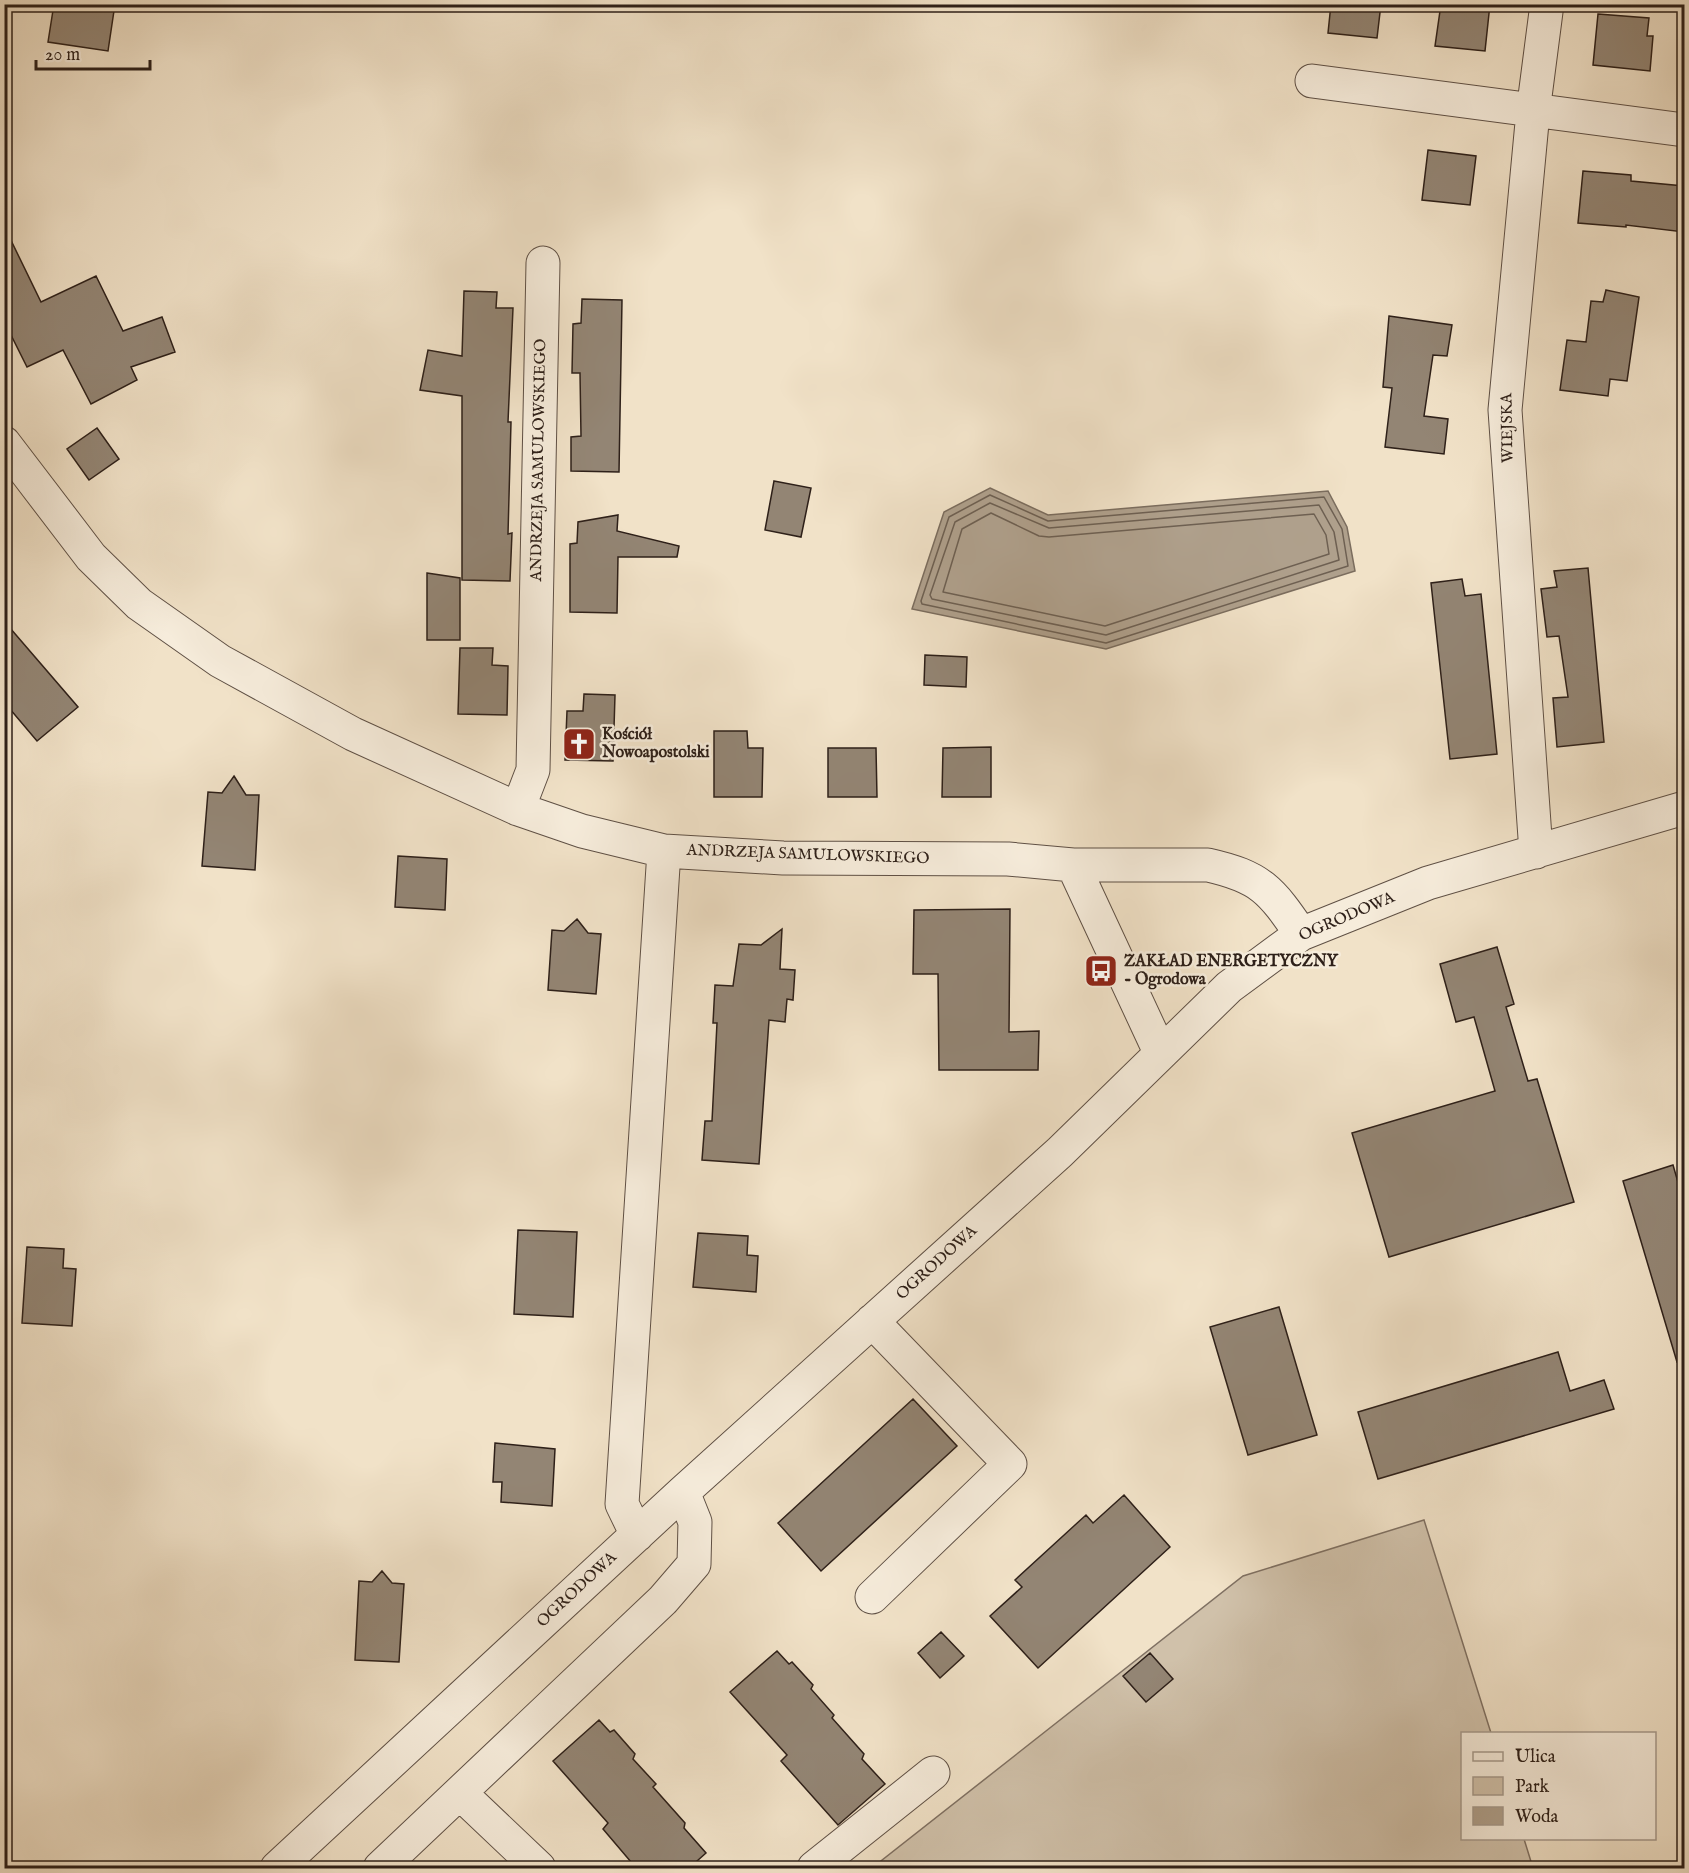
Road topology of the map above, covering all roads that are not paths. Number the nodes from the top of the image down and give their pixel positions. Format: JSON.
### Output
{"nodes":[{"id":1,"x":1547,"y":4,"type":"edge"},
{"id":2,"x":1312,"y":81,"type":"dead end"},
{"id":3,"x":1533,"y":112,"type":"junction"},
{"id":4,"x":1684,"y":130,"type":"edge"},
{"id":5,"x":543,"y":263,"type":"dead end"},
{"id":6,"x":4,"y":443,"type":"edge"},
{"id":7,"x":1684,"y":808,"type":"edge"},
{"id":8,"x":518,"y":809,"type":"junction"},
{"id":9,"x":664,"y":851,"type":"junction"},
{"id":10,"x":1536,"y":852,"type":"junction"},
{"id":11,"x":1073,"y":865,"type":"junction"},
{"id":12,"x":1301,"y":934,"type":"junction"},
{"id":13,"x":1160,"y":1052,"type":"junction"},
{"id":14,"x":872,"y":1321,"type":"junction"},
{"id":15,"x":682,"y":1492,"type":"junction"},
{"id":16,"x":637,"y":1535,"type":"junction"},
{"id":17,"x":872,"y":1597,"type":"dead end"},
{"id":18,"x":933,"y":1773,"type":"dead end"},
{"id":19,"x":460,"y":1793,"type":"junction"},
{"id":20,"x":277,"y":1869,"type":"edge"},
{"id":21,"x":380,"y":1869,"type":"edge"},
{"id":22,"x":539,"y":1869,"type":"edge"},
{"id":23,"x":814,"y":1869,"type":"edge"}],
"edges":[{"from":1,"to":3,"type":"street","name":"WIEJSKA"},
{"from":2,"to":3,"type":"street"},
{"from":3,"to":4,"type":"street"},
{"from":3,"to":10,"type":"street","name":"WIEJSKA"},
{"from":5,"to":8,"type":"street","name":"ANDRZEJA SAMULOWSKIEGO"},
{"from":6,"to":8,"type":"street"},
{"from":7,"to":10,"type":"street","name":"OGRODOWA"},
{"from":8,"to":9,"type":"street","name":"ANDRZEJA SAMULOWSKIEGO"},
{"from":9,"to":11,"type":"street","name":"ANDRZEJA SAMULOWSKIEGO"},
{"from":9,"to":16,"type":"street"},
{"from":10,"to":12,"type":"street","name":"OGRODOWA"},
{"from":11,"to":12,"type":"street","name":"ANDRZEJA SAMULOWSKIEGO"},
{"from":11,"to":13,"type":"street"},
{"from":12,"to":13,"type":"street","name":"OGRODOWA"},
{"from":13,"to":14,"type":"street","name":"OGRODOWA"},
{"from":14,"to":15,"type":"street","name":"OGRODOWA"},
{"from":14,"to":17,"type":"street"},
{"from":15,"to":16,"type":"street","name":"OGRODOWA"},
{"from":15,"to":19,"type":"street"},
{"from":16,"to":20,"type":"street","name":"OGRODOWA"},
{"from":18,"to":23,"type":"street"},
{"from":19,"to":21,"type":"street"},
{"from":19,"to":22,"type":"street"}]}
